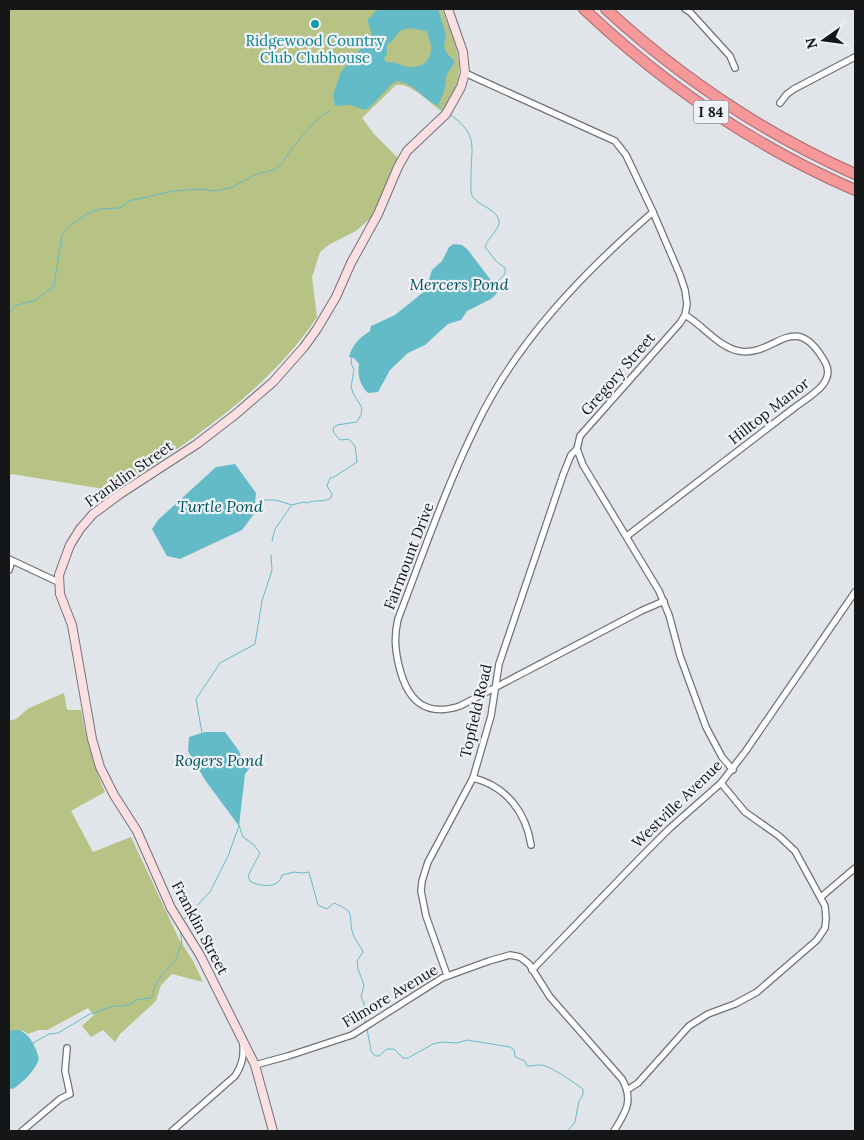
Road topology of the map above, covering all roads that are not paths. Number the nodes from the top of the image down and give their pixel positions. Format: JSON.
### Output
{"nodes":[{"id":1,"x":448,"y":9,"type":"edge"},
{"id":2,"x":584,"y":9,"type":"edge"},
{"id":3,"x":606,"y":9,"type":"edge"},
{"id":4,"x":685,"y":9,"type":"edge"},
{"id":5,"x":855,"y":57,"type":"edge"},
{"id":6,"x":734,"y":68,"type":"dead end"},
{"id":7,"x":465,"y":73,"type":"junction"},
{"id":8,"x":780,"y":103,"type":"dead end"},
{"id":9,"x":855,"y":174,"type":"edge"},
{"id":10,"x":855,"y":190,"type":"edge"},
{"id":11,"x":653,"y":212,"type":"junction"},
{"id":12,"x":685,"y":314,"type":"junction"},
{"id":13,"x":576,"y":449,"type":"junction"},
{"id":14,"x":627,"y":536,"type":"junction"},
{"id":15,"x":10,"y":560,"type":"edge"},
{"id":16,"x":9,"y":570,"type":"edge"},
{"id":17,"x":58,"y":582,"type":"junction"},
{"id":18,"x":855,"y":592,"type":"edge"},
{"id":19,"x":664,"y":601,"type":"junction"},
{"id":20,"x":496,"y":686,"type":"junction"},
{"id":21,"x":732,"y":770,"type":"junction"},
{"id":22,"x":473,"y":778,"type":"junction"},
{"id":23,"x":721,"y":783,"type":"junction"},
{"id":24,"x":531,"y":844,"type":"dead end"},
{"id":25,"x":855,"y":868,"type":"edge"},
{"id":26,"x":820,"y":897,"type":"junction"},
{"id":27,"x":532,"y":970,"type":"junction"},
{"id":28,"x":448,"y":975,"type":"junction"},
{"id":29,"x":243,"y":1043,"type":"junction"},
{"id":30,"x":67,"y":1048,"type":"dead end"},
{"id":31,"x":255,"y":1065,"type":"junction"},
{"id":32,"x":627,"y":1090,"type":"junction"},
{"id":33,"x":22,"y":1131,"type":"edge"},
{"id":34,"x":172,"y":1131,"type":"edge"},
{"id":35,"x":273,"y":1131,"type":"edge"},
{"id":36,"x":614,"y":1131,"type":"edge"}],
"edges":[{"from":1,"to":7,"type":"main road","name":"Franklin Street"},
{"from":2,"to":10,"type":"highway","number":"I 84"},
{"from":3,"to":9,"type":"highway","number":"I 84"},
{"from":4,"to":6,"type":"street"},
{"from":5,"to":8,"type":"street"},
{"from":7,"to":11,"type":"street"},
{"from":7,"to":17,"type":"main road","name":"Franklin Street"},
{"from":11,"to":12,"type":"street"},
{"from":11,"to":20,"type":"street","name":"Fairmount Drive"},
{"from":12,"to":13,"type":"street","name":"Gregory Street"},
{"from":12,"to":14,"type":"street","name":"Hilltop Manor"},
{"from":13,"to":14,"type":"street"},
{"from":13,"to":20,"type":"street","name":"Topfield Road"},
{"from":14,"to":19,"type":"street"},
{"from":15,"to":16,"type":"street"},
{"from":15,"to":17,"type":"street"},
{"from":17,"to":29,"type":"main road","name":"Franklin Street"},
{"from":18,"to":21,"type":"street","name":"Westville Avenue"},
{"from":19,"to":20,"type":"street","name":"Fairmount Drive"},
{"from":19,"to":21,"type":"street"},
{"from":20,"to":22,"type":"street","name":"Topfield Road"},
{"from":21,"to":23,"type":"street","name":"Westville Avenue"},
{"from":22,"to":24,"type":"street"},
{"from":22,"to":28,"type":"street","name":"Topfield Road"},
{"from":23,"to":26,"type":"street"},
{"from":23,"to":27,"type":"street","name":"Westville Avenue"},
{"from":25,"to":26,"type":"street"},
{"from":26,"to":32,"type":"street"},
{"from":27,"to":28,"type":"street","name":"Filmore Avenue"},
{"from":27,"to":32,"type":"street"},
{"from":28,"to":31,"type":"street","name":"Filmore Avenue"},
{"from":29,"to":31,"type":"main road","name":"Franklin Street"},
{"from":29,"to":34,"type":"street"},
{"from":30,"to":33,"type":"street"},
{"from":31,"to":35,"type":"main road","name":"Franklin Street"},
{"from":32,"to":36,"type":"street"}]}
